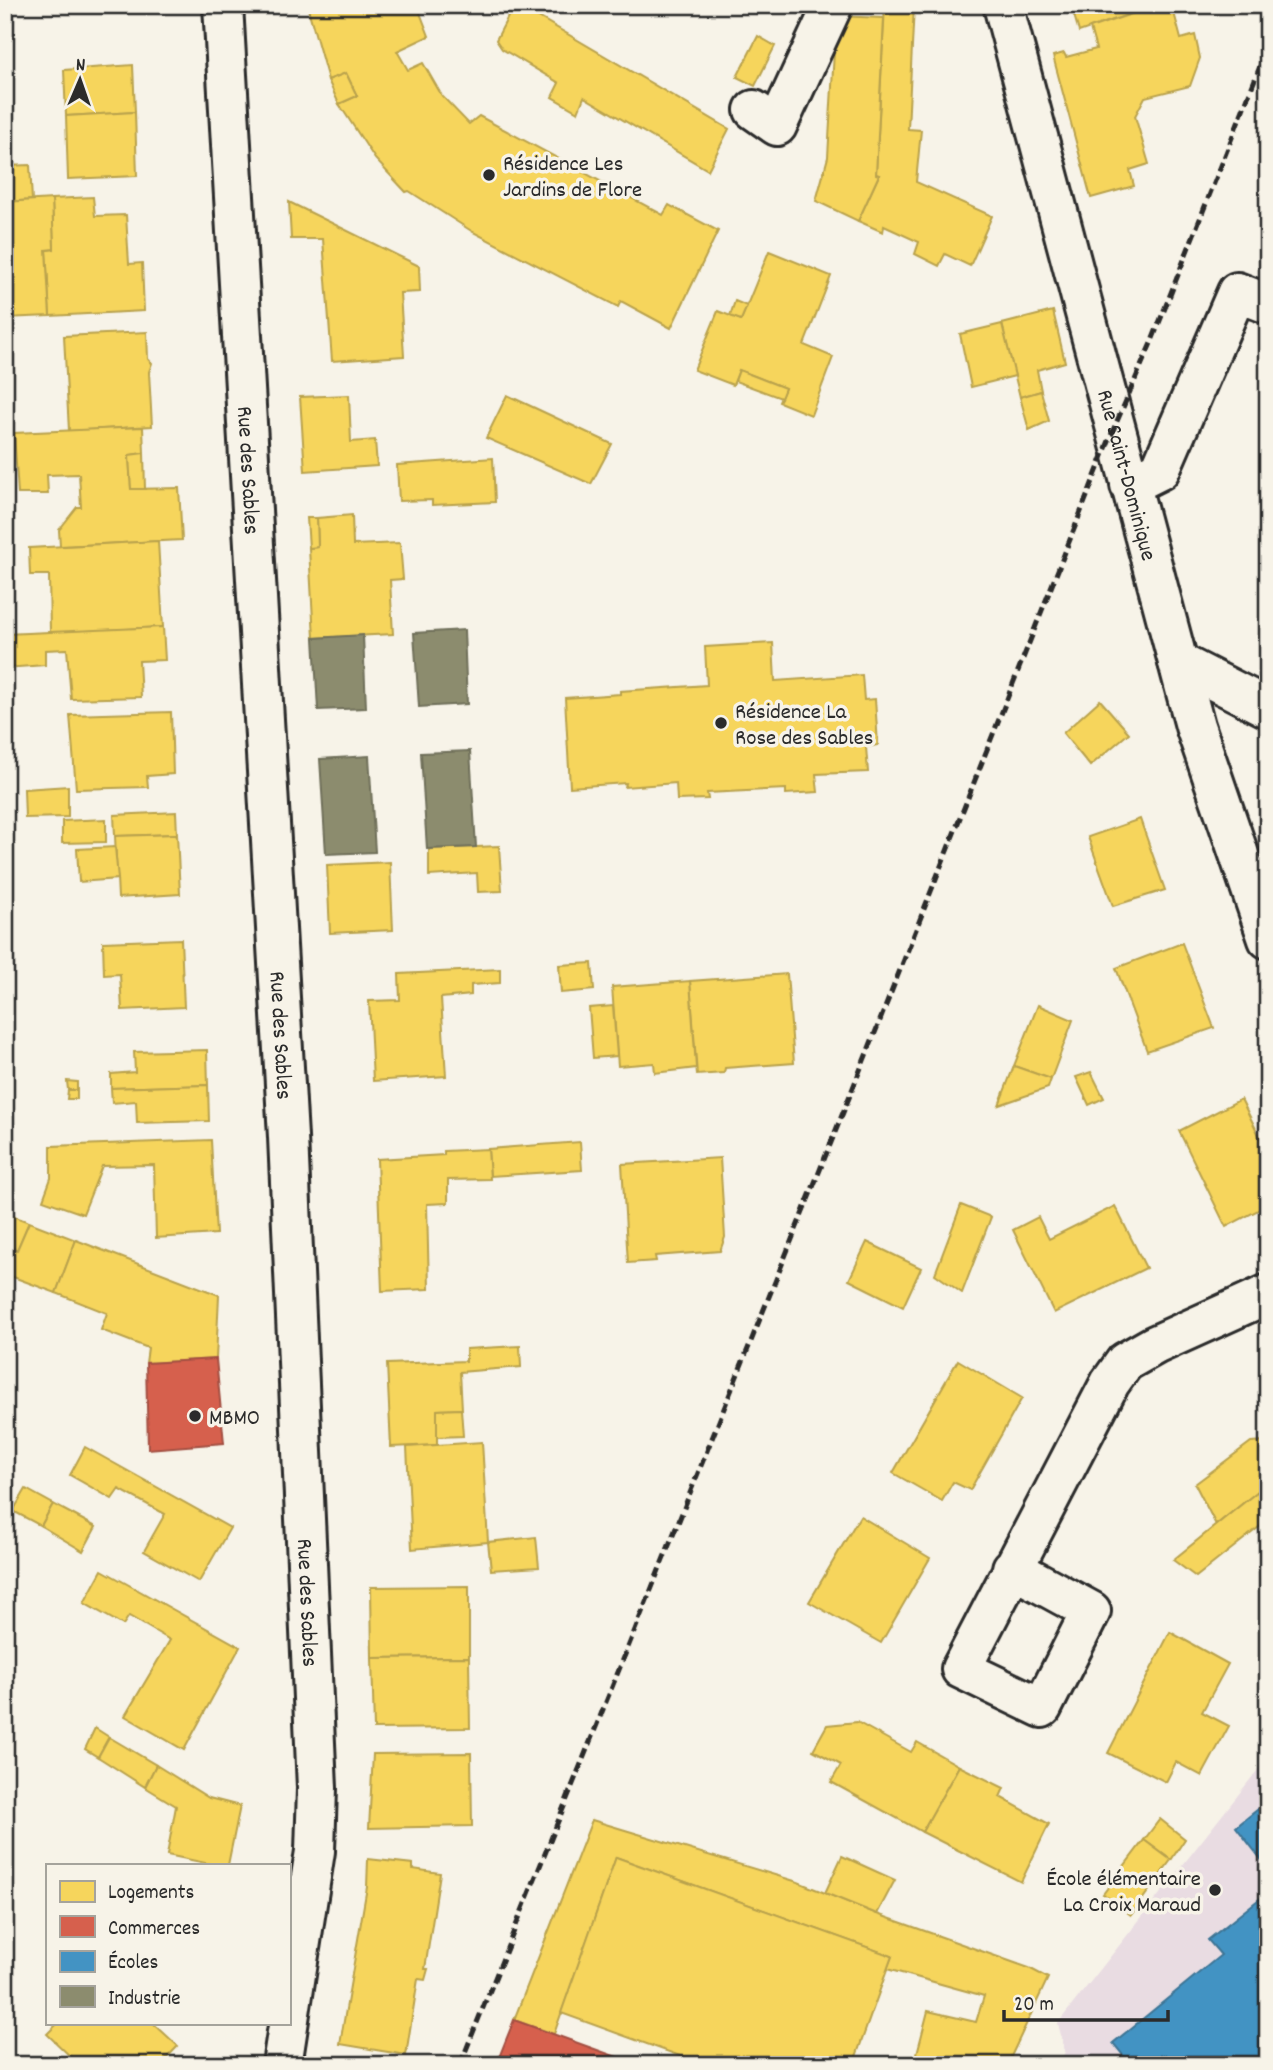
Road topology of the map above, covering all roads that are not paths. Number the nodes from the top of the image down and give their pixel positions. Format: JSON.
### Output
{"nodes":[{"id":1,"x":223,"y":5,"type":"edge"},
{"id":2,"x":833,"y":5,"type":"edge"},
{"id":3,"x":1003,"y":5,"type":"edge"},
{"id":4,"x":754,"y":110,"type":"dead end"},
{"id":5,"x":1268,"y":304,"type":"edge"},
{"id":6,"x":1130,"y":485,"type":"junction"},
{"id":7,"x":1178,"y":662,"type":"junction"},
{"id":8,"x":1268,"y":708,"type":"edge"},
{"id":9,"x":1268,"y":939,"type":"edge"},
{"id":10,"x":1268,"y":1294,"type":"edge"},
{"id":11,"x":1012,"y":1568,"type":"dead end"},
{"id":12,"x":290,"y":2014,"type":"edge"},
{"id":13,"x":288,"y":2024,"type":"edge"},
{"id":14,"x":288,"y":2027,"type":"junction"},
{"id":15,"x":264,"y":2065,"type":"edge"},
{"id":16,"x":282,"y":2065,"type":"edge"}],
"edges":[{"from":1,"to":12,"type":"main road","name":"Rue des Sables"},
{"from":2,"to":4,"type":"main road"},
{"from":3,"to":6,"type":"main road","name":"Rue Saint-Dominique"},
{"from":5,"to":6,"type":"main road"},
{"from":6,"to":7,"type":"main road","name":"Rue Saint-Dominique"},
{"from":7,"to":8,"type":"main road"},
{"from":7,"to":9,"type":"main road","name":"Rue Saint-Dominique"},
{"from":10,"to":11,"type":"main road"},
{"from":13,"to":14,"type":"main road","name":"Rue des Sables"},
{"from":14,"to":15,"type":"main road"},
{"from":14,"to":16,"type":"main road","name":"Rue des Sables"}]}
